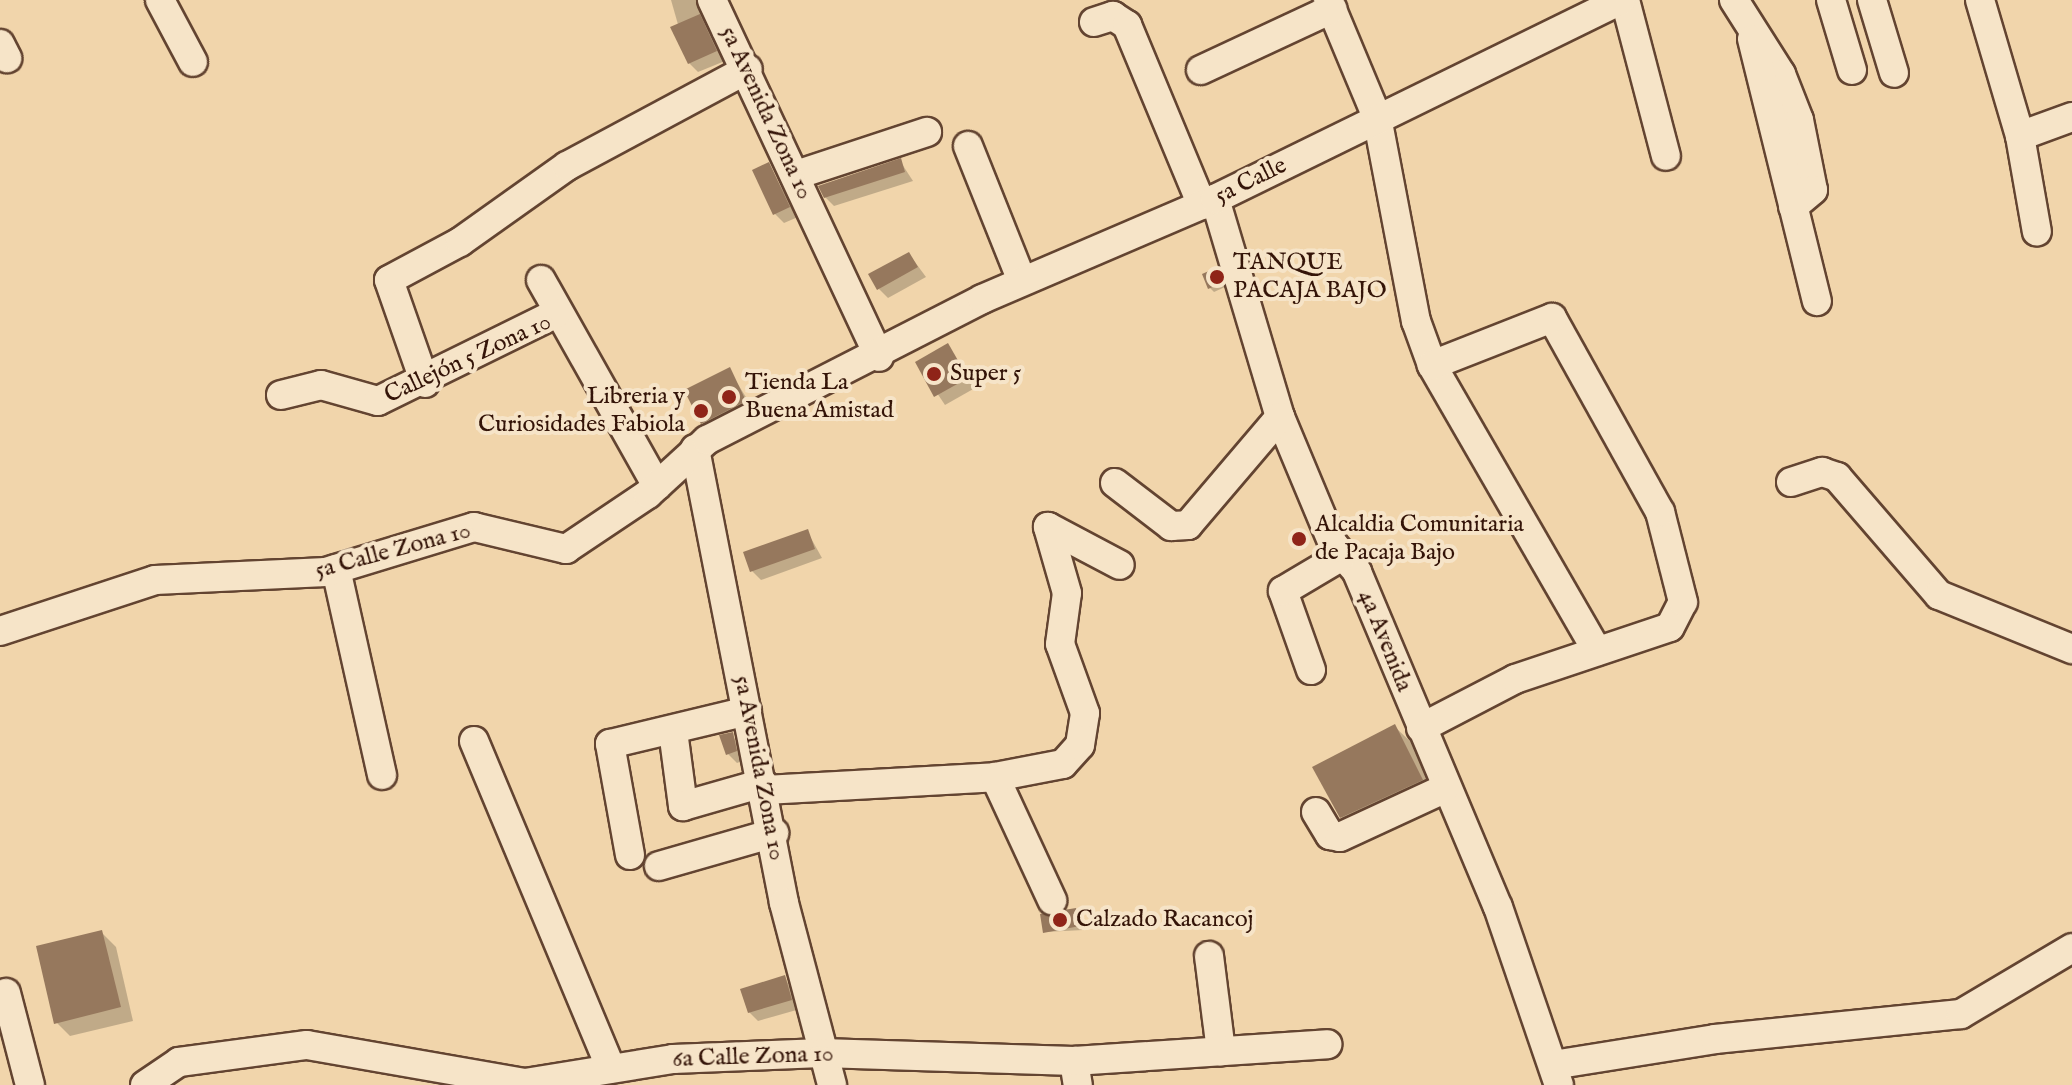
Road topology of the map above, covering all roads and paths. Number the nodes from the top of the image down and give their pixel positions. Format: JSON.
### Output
{"nodes":[{"id":1,"x":160,"y":0,"type":"edge"},
{"id":2,"x":712,"y":0,"type":"edge"},
{"id":3,"x":1623,"y":0,"type":"edge"},
{"id":4,"x":1734,"y":0,"type":"edge"},
{"id":5,"x":1831,"y":0,"type":"edge"},
{"id":6,"x":1872,"y":0,"type":"edge"},
{"id":7,"x":1980,"y":0,"type":"edge"},
{"id":8,"x":1330,"y":4,"type":"edge"},
{"id":9,"x":1094,"y":22,"type":"dead end"},
{"id":10,"x":193,"y":62,"type":"dead end"},
{"id":11,"x":748,"y":69,"type":"junction"},
{"id":12,"x":1201,"y":70,"type":"dead end"},
{"id":13,"x":1852,"y":70,"type":"dead end"},
{"id":14,"x":1894,"y":73,"type":"dead end"},
{"id":15,"x":1377,"y":117,"type":"junction"},
{"id":16,"x":2072,"y":117,"type":"edge"},
{"id":17,"x":927,"y":132,"type":"dead end"},
{"id":18,"x":2020,"y":136,"type":"junction"},
{"id":19,"x":968,"y":146,"type":"dead end"},
{"id":20,"x":1666,"y":156,"type":"dead end"},
{"id":21,"x":796,"y":175,"type":"junction"},
{"id":22,"x":1209,"y":202,"type":"junction"},
{"id":23,"x":2037,"y":232,"type":"dead end"},
{"id":24,"x":541,"y":280,"type":"dead end"},
{"id":25,"x":1022,"y":281,"type":"junction"},
{"id":26,"x":1817,"y":301,"type":"dead end"},
{"id":27,"x":557,"y":313,"type":"junction"},
{"id":28,"x":879,"y":357,"type":"junction"},
{"id":29,"x":1432,"y":365,"type":"junction"},
{"id":30,"x":425,"y":383,"type":"junction"},
{"id":31,"x":281,"y":395,"type":"dead end"},
{"id":32,"x":1280,"y":417,"type":"junction"},
{"id":33,"x":695,"y":449,"type":"junction"},
{"id":34,"x":1791,"y":482,"type":"dead end"},
{"id":35,"x":1115,"y":483,"type":"dead end"},
{"id":36,"x":657,"y":486,"type":"junction"},
{"id":37,"x":1342,"y":556,"type":"junction"},
{"id":38,"x":1120,"y":565,"type":"dead end"},
{"id":39,"x":336,"y":569,"type":"junction"},
{"id":40,"x":0,"y":631,"type":"edge"},
{"id":41,"x":2072,"y":649,"type":"edge"},
{"id":42,"x":1597,"y":651,"type":"junction"},
{"id":43,"x":1311,"y":670,"type":"dead end"},
{"id":44,"x":747,"y":711,"type":"junction"},
{"id":45,"x":1421,"y":728,"type":"junction"},
{"id":46,"x":673,"y":731,"type":"junction"},
{"id":47,"x":474,"y":741,"type":"dead end"},
{"id":48,"x":382,"y":775,"type":"dead end"},
{"id":49,"x":995,"y":777,"type":"junction"},
{"id":50,"x":764,"y":786,"type":"junction"},
{"id":51,"x":1444,"y":789,"type":"junction"},
{"id":52,"x":1316,"y":812,"type":"dead end"},
{"id":53,"x":774,"y":833,"type":"junction"},
{"id":54,"x":630,"y":855,"type":"dead end"},
{"id":55,"x":659,"y":866,"type":"dead end"},
{"id":56,"x":1052,"y":900,"type":"dead end"},
{"id":57,"x":2072,"y":948,"type":"edge"},
{"id":58,"x":1209,"y":956,"type":"dead end"},
{"id":59,"x":6,"y":993,"type":"dead end"},
{"id":60,"x":1327,"y":1044,"type":"dead end"},
{"id":61,"x":1221,"y":1051,"type":"junction"},
{"id":62,"x":822,"y":1053,"type":"junction"},
{"id":63,"x":611,"y":1069,"type":"junction"},
{"id":64,"x":1076,"y":1073,"type":"edge"},
{"id":65,"x":1556,"y":1075,"type":"edge"},
{"id":66,"x":30,"y":1085,"type":"edge"},
{"id":67,"x":145,"y":1085,"type":"edge"},
{"id":68,"x":832,"y":1085,"type":"edge"}],
"edges":[{"from":1,"to":10,"type":"street"},
{"from":2,"to":11,"type":"street","name":"5a Avenida Zona 10"},
{"from":3,"to":15,"type":"street","name":"5a Calle"},
{"from":3,"to":20,"type":"street"},
{"from":4,"to":26,"type":"street"},
{"from":5,"to":13,"type":"street"},
{"from":6,"to":14,"type":"street"},
{"from":7,"to":18,"type":"street"},
{"from":8,"to":12,"type":"street"},
{"from":8,"to":15,"type":"street"},
{"from":9,"to":22,"type":"street","name":"4a Avenida"},
{"from":11,"to":21,"type":"street","name":"5a Avenida Zona 10"},
{"from":11,"to":30,"type":"street"},
{"from":15,"to":22,"type":"street","name":"5a Calle"},
{"from":15,"to":29,"type":"street"},
{"from":16,"to":18,"type":"street"},
{"from":17,"to":21,"type":"street"},
{"from":18,"to":23,"type":"street"},
{"from":19,"to":25,"type":"street"},
{"from":21,"to":28,"type":"street","name":"5a Avenida Zona 10"},
{"from":22,"to":25,"type":"street","name":"5a Calle"},
{"from":22,"to":32,"type":"street","name":"4a Avenida"},
{"from":24,"to":27,"type":"street"},
{"from":25,"to":28,"type":"street","name":"5a Calle"},
{"from":27,"to":30,"type":"street","name":"Callejón 5 Zona 10"},
{"from":27,"to":36,"type":"street","name":"Callejón 5 Zona 10"},
{"from":28,"to":33,"type":"street","name":"5a Calle Zona 10"},
{"from":29,"to":42,"type":"street"},
{"from":29,"to":42,"type":"street"},
{"from":30,"to":31,"type":"street","name":"Callejón 5 Zona 10"},
{"from":32,"to":35,"type":"street"},
{"from":32,"to":37,"type":"street","name":"4a Avenida"},
{"from":33,"to":36,"type":"street","name":"5a Calle Zona 10"},
{"from":33,"to":44,"type":"street","name":"5a Avenida Zona 10"},
{"from":34,"to":41,"type":"street"},
{"from":36,"to":39,"type":"street","name":"5a Calle Zona 10"},
{"from":37,"to":43,"type":"street"},
{"from":37,"to":45,"type":"street","name":"4a Avenida"},
{"from":38,"to":49,"type":"street"},
{"from":39,"to":40,"type":"street","name":"5a Calle Zona 10"},
{"from":39,"to":48,"type":"street"},
{"from":42,"to":45,"type":"street"},
{"from":44,"to":46,"type":"street"},
{"from":44,"to":50,"type":"street","name":"5a Avenida Zona 10"},
{"from":45,"to":51,"type":"street","name":"4a Avenida"},
{"from":46,"to":50,"type":"street"},
{"from":46,"to":54,"type":"street"},
{"from":47,"to":63,"type":"street"},
{"from":49,"to":50,"type":"street"},
{"from":49,"to":56,"type":"street"},
{"from":50,"to":53,"type":"street","name":"5a Avenida Zona 10"},
{"from":51,"to":52,"type":"street"},
{"from":51,"to":65,"type":"street","name":"4a Avenida"},
{"from":53,"to":55,"type":"street"},
{"from":53,"to":62,"type":"street","name":"5a Avenida Zona 10"},
{"from":57,"to":65,"type":"street"},
{"from":58,"to":61,"type":"street"},
{"from":59,"to":66,"type":"street"},
{"from":60,"to":61,"type":"street","name":"6a Calle Zona 10"},
{"from":61,"to":64,"type":"street","name":"6a Calle Zona 10"},
{"from":62,"to":63,"type":"street","name":"6a Calle Zona 10"},
{"from":62,"to":64,"type":"street","name":"6a Calle Zona 10"},
{"from":62,"to":68,"type":"street","name":"5a Avenida Zona 10"},
{"from":63,"to":67,"type":"street","name":"6a Calle Zona 10"}]}
